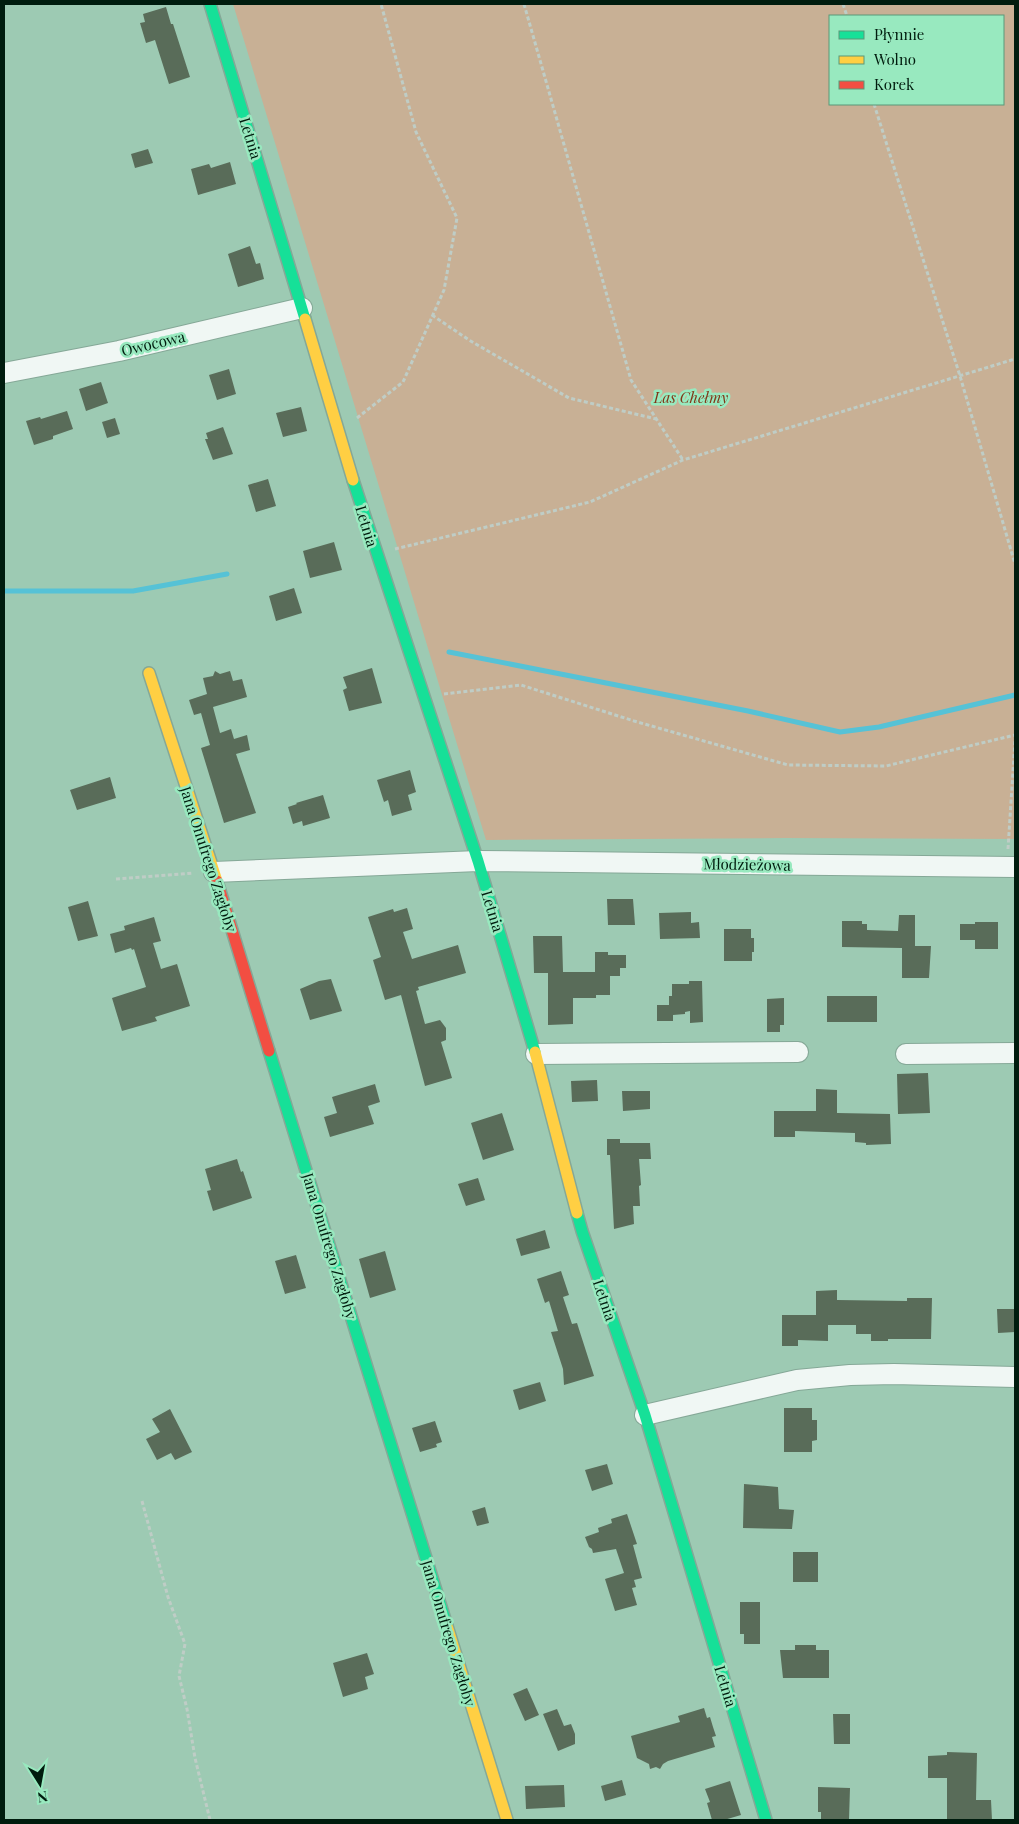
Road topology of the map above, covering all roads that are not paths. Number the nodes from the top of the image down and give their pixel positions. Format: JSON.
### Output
{"nodes":[{"id":1,"x":210,"y":4,"type":"edge"},
{"id":2,"x":302,"y":308,"type":"junction"},
{"id":3,"x":4,"y":374,"type":"edge"},
{"id":4,"x":149,"y":673,"type":"dead end"},
{"id":5,"x":478,"y":861,"type":"junction"},
{"id":6,"x":1011,"y":867,"type":"edge"},
{"id":7,"x":214,"y":872,"type":"junction"},
{"id":8,"x":798,"y":1052,"type":"dead end"},
{"id":9,"x":1015,"y":1053,"type":"edge"},
{"id":10,"x":536,"y":1054,"type":"junction"},
{"id":11,"x":906,"y":1054,"type":"dead end"},
{"id":12,"x":1015,"y":1377,"type":"edge"},
{"id":13,"x":645,"y":1415,"type":"junction"},
{"id":14,"x":507,"y":1820,"type":"edge"},
{"id":15,"x":766,"y":1820,"type":"edge"}],
"edges":[{"from":1,"to":2,"type":"street","name":"Letnia"},
{"from":2,"to":3,"type":"street","name":"Owocowa"},
{"from":2,"to":5,"type":"street","name":"Letnia"},
{"from":4,"to":7,"type":"street","name":"Jana Onufrego Zagłoby"},
{"from":5,"to":6,"type":"street","name":"Młodzieżowa"},
{"from":5,"to":7,"type":"street","name":"Młodzieżowa"},
{"from":5,"to":10,"type":"street","name":"Letnia"},
{"from":7,"to":14,"type":"street","name":"Jana Onufrego Zagłoby"},
{"from":8,"to":10,"type":"street"},
{"from":9,"to":11,"type":"street"},
{"from":10,"to":13,"type":"street","name":"Letnia"},
{"from":12,"to":13,"type":"street"},
{"from":13,"to":15,"type":"street","name":"Letnia"}]}
